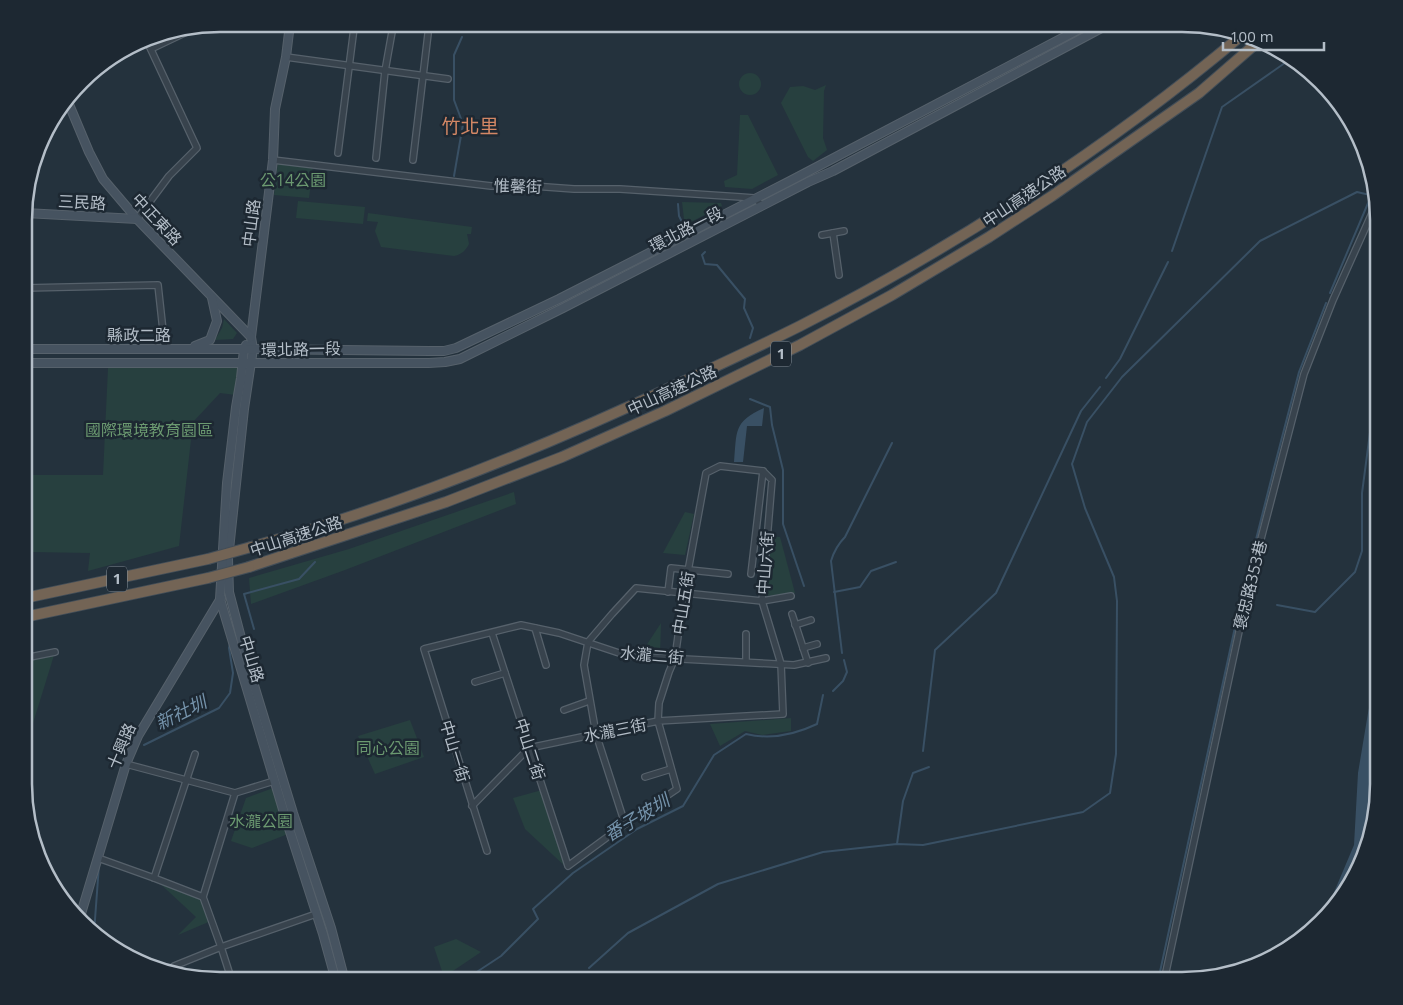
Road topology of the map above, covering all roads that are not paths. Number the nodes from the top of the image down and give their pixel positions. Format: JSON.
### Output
{"nodes":[{"id":1,"x":289,"y":32,"type":"edge"},
{"id":2,"x":354,"y":32,"type":"edge"},
{"id":3,"x":392,"y":32,"type":"dead end"},
{"id":4,"x":1074,"y":32,"type":"edge"},
{"id":5,"x":1094,"y":32,"type":"edge"},
{"id":6,"x":428,"y":34,"type":"dead end"},
{"id":7,"x":172,"y":39,"type":"edge"},
{"id":8,"x":1236,"y":40,"type":"edge"},
{"id":9,"x":1253,"y":46,"type":"edge"},
{"id":10,"x":151,"y":49,"type":"joint"},
{"id":11,"x":286,"y":57,"type":"junction"},
{"id":12,"x":350,"y":66,"type":"junction"},
{"id":13,"x":385,"y":71,"type":"junction"},
{"id":14,"x":423,"y":76,"type":"junction"},
{"id":15,"x":448,"y":79,"type":"dead end"},
{"id":16,"x":70,"y":107,"type":"edge"},
{"id":17,"x":338,"y":153,"type":"dead end"},
{"id":18,"x":376,"y":158,"type":"dead end"},
{"id":19,"x":273,"y":160,"type":"junction"},
{"id":20,"x":413,"y":160,"type":"dead end"},
{"id":21,"x":754,"y":198,"type":"junction"},
{"id":22,"x":762,"y":205,"type":"junction"},
{"id":23,"x":33,"y":213,"type":"edge"},
{"id":24,"x":1370,"y":218,"type":"edge"},
{"id":25,"x":137,"y":219,"type":"junction"},
{"id":26,"x":844,"y":231,"type":"dead end"},
{"id":27,"x":833,"y":233,"type":"junction"},
{"id":28,"x":822,"y":235,"type":"dead end"},
{"id":29,"x":839,"y":276,"type":"dead end"},
{"id":30,"x":32,"y":288,"type":"edge"},
{"id":31,"x":212,"y":298,"type":"junction"},
{"id":32,"x":251,"y":337,"type":"junction"},
{"id":33,"x":32,"y":349,"type":"edge"},
{"id":34,"x":165,"y":349,"type":"junction"},
{"id":35,"x":190,"y":349,"type":"junction"},
{"id":36,"x":244,"y":349,"type":"junction"},
{"id":37,"x":253,"y":349,"type":"junction"},
{"id":38,"x":32,"y":363,"type":"edge"},
{"id":39,"x":246,"y":364,"type":"junction"},
{"id":40,"x":763,"y":471,"type":"junction"},
{"id":41,"x":688,"y":570,"type":"junction"},
{"id":42,"x":728,"y":574,"type":"dead end"},
{"id":43,"x":751,"y":574,"type":"dead end"},
{"id":44,"x":229,"y":592,"type":"junction"},
{"id":45,"x":668,"y":592,"type":"junction"},
{"id":46,"x":684,"y":593,"type":"junction"},
{"id":47,"x":791,"y":596,"type":"dead end"},
{"id":48,"x":32,"y":597,"type":"edge"},
{"id":49,"x":220,"y":599,"type":"junction"},
{"id":50,"x":762,"y":601,"type":"junction"},
{"id":51,"x":792,"y":614,"type":"dead end"},
{"id":52,"x":32,"y":616,"type":"edge"},
{"id":53,"x":812,"y":620,"type":"dead end"},
{"id":54,"x":795,"y":625,"type":"junction"},
{"id":55,"x":535,"y":628,"type":"junction"},
{"id":56,"x":492,"y":633,"type":"junction"},
{"id":57,"x":746,"y":634,"type":"dead end"},
{"id":58,"x":588,"y":642,"type":"junction"},
{"id":59,"x":818,"y":644,"type":"dead end"},
{"id":60,"x":803,"y":648,"type":"junction"},
{"id":61,"x":424,"y":650,"type":"joint"},
{"id":62,"x":55,"y":652,"type":"dead end"},
{"id":63,"x":32,"y":657,"type":"edge"},
{"id":64,"x":675,"y":658,"type":"junction"},
{"id":65,"x":826,"y":658,"type":"dead end"},
{"id":66,"x":746,"y":662,"type":"junction"},
{"id":67,"x":808,"y":663,"type":"junction"},
{"id":68,"x":781,"y":664,"type":"junction"},
{"id":69,"x":546,"y":665,"type":"dead end"},
{"id":70,"x":505,"y":673,"type":"junction"},
{"id":71,"x":474,"y":682,"type":"dead end"},
{"id":72,"x":589,"y":702,"type":"junction"},
{"id":73,"x":564,"y":710,"type":"dead end"},
{"id":74,"x":783,"y":714,"type":"joint"},
{"id":75,"x":658,"y":721,"type":"junction"},
{"id":76,"x":596,"y":734,"type":"junction"},
{"id":77,"x":529,"y":748,"type":"junction"},
{"id":78,"x":195,"y":754,"type":"dead end"},
{"id":79,"x":126,"y":764,"type":"junction"},
{"id":80,"x":671,"y":769,"type":"junction"},
{"id":81,"x":645,"y":777,"type":"dead end"},
{"id":82,"x":187,"y":781,"type":"junction"},
{"id":83,"x":274,"y":781,"type":"junction"},
{"id":84,"x":235,"y":793,"type":"junction"},
{"id":85,"x":472,"y":806,"type":"junction"},
{"id":86,"x":625,"y":824,"type":"junction"},
{"id":87,"x":487,"y":851,"type":"dead end"},
{"id":88,"x":98,"y":858,"type":"junction"},
{"id":89,"x":154,"y":878,"type":"junction"},
{"id":90,"x":202,"y":897,"type":"junction"},
{"id":91,"x":82,"y":911,"type":"edge"},
{"id":92,"x":316,"y":914,"type":"junction"},
{"id":93,"x":222,"y":947,"type":"junction"},
{"id":94,"x":174,"y":966,"type":"dead end"},
{"id":95,"x":229,"y":972,"type":"edge"},
{"id":96,"x":333,"y":972,"type":"edge"},
{"id":97,"x":342,"y":972,"type":"edge"},
{"id":98,"x":1166,"y":972,"type":"edge"}],
"edges":[{"from":1,"to":11,"type":"street","name":"中山路"},
{"from":2,"to":12,"type":"street"},
{"from":3,"to":13,"type":"street"},
{"from":4,"to":21,"type":"street","name":"環北路一段"},
{"from":5,"to":22,"type":"street","name":"環北路一段"},
{"from":6,"to":14,"type":"street"},
{"from":7,"to":10,"type":"street"},
{"from":8,"to":48,"type":"highway","name":"中山高速公路","number":"1","bridge":true},
{"from":9,"to":52,"type":"highway","name":"中山高速公路","number":"1","bridge":true},
{"from":10,"to":25,"type":"street"},
{"from":11,"to":12,"type":"street"},
{"from":11,"to":19,"type":"street","name":"中山路"},
{"from":12,"to":13,"type":"street"},
{"from":12,"to":17,"type":"street"},
{"from":13,"to":14,"type":"street"},
{"from":13,"to":18,"type":"street"},
{"from":14,"to":15,"type":"street"},
{"from":14,"to":20,"type":"street"},
{"from":16,"to":25,"type":"street","name":"中正東路"},
{"from":19,"to":21,"type":"street","name":"惟馨街"},
{"from":19,"to":32,"type":"street","name":"中山路"},
{"from":21,"to":22,"type":"street"},
{"from":21,"to":37,"type":"street","name":"環北路一段"},
{"from":22,"to":39,"type":"street","name":"環北路一段"},
{"from":23,"to":25,"type":"street","name":"三民路"},
{"from":24,"to":98,"type":"street","name":"褒忠路353巷"},
{"from":25,"to":31,"type":"street","name":"中正東路"},
{"from":26,"to":27,"type":"street"},
{"from":27,"to":28,"type":"street"},
{"from":27,"to":29,"type":"street"},
{"from":30,"to":34,"type":"street"},
{"from":31,"to":32,"type":"street","name":"中正東路"},
{"from":31,"to":35,"type":"street"},
{"from":32,"to":36,"type":"street","name":"中山路"},
{"from":32,"to":37,"type":"street","name":"中山路"},
{"from":33,"to":34,"type":"street","name":"縣政二路"},
{"from":34,"to":35,"type":"street","name":"縣政二路"},
{"from":35,"to":36,"type":"street","name":"縣政二路"},
{"from":36,"to":37,"type":"street","name":"縣政二路"},
{"from":36,"to":39,"type":"street","name":"中山路"},
{"from":37,"to":39,"type":"street","name":"中山路"},
{"from":38,"to":39,"type":"street","name":"縣政二路"},
{"from":39,"to":44,"type":"street","name":"中山路"},
{"from":39,"to":49,"type":"street","name":"中山路"},
{"from":40,"to":41,"type":"street","name":"中山五街"},
{"from":40,"to":43,"type":"street"},
{"from":40,"to":50,"type":"street","name":"中山六街"},
{"from":41,"to":42,"type":"street"},
{"from":41,"to":45,"type":"street"},
{"from":41,"to":46,"type":"street","name":"中山五街"},
{"from":44,"to":49,"type":"street"},
{"from":44,"to":97,"type":"street","name":"中山路"},
{"from":45,"to":46,"type":"street"},
{"from":45,"to":58,"type":"street"},
{"from":46,"to":50,"type":"street"},
{"from":46,"to":64,"type":"street","name":"中山五街"},
{"from":47,"to":50,"type":"street"},
{"from":49,"to":79,"type":"street","name":"十興路"},
{"from":49,"to":83,"type":"street","name":"中山路"},
{"from":50,"to":68,"type":"street","name":"中山六街"},
{"from":51,"to":54,"type":"street"},
{"from":53,"to":54,"type":"street"},
{"from":54,"to":60,"type":"street"},
{"from":55,"to":56,"type":"street","name":"水瀧二街"},
{"from":55,"to":58,"type":"street","name":"水瀧二街"},
{"from":55,"to":69,"type":"street"},
{"from":56,"to":61,"type":"street","name":"水瀧二街"},
{"from":56,"to":70,"type":"street","name":"中山二街"},
{"from":57,"to":66,"type":"street"},
{"from":58,"to":64,"type":"street","name":"水瀧二街"},
{"from":58,"to":72,"type":"street"},
{"from":59,"to":60,"type":"street"},
{"from":60,"to":67,"type":"street"},
{"from":61,"to":85,"type":"street","name":"中山一街"},
{"from":62,"to":63,"type":"street"},
{"from":64,"to":66,"type":"street","name":"水瀧二街"},
{"from":64,"to":75,"type":"street","name":"中山五街"},
{"from":65,"to":67,"type":"street","name":"水瀧二街"},
{"from":66,"to":68,"type":"street","name":"水瀧二街"},
{"from":67,"to":68,"type":"street","name":"水瀧二街"},
{"from":68,"to":74,"type":"street","name":"中山六街"},
{"from":70,"to":71,"type":"street"},
{"from":70,"to":77,"type":"street","name":"中山二街"},
{"from":72,"to":73,"type":"street"},
{"from":72,"to":76,"type":"street"},
{"from":74,"to":75,"type":"street","name":"水瀧三街"},
{"from":75,"to":76,"type":"street","name":"水瀧三街"},
{"from":75,"to":80,"type":"street","name":"中山五街"},
{"from":76,"to":77,"type":"street","name":"水瀧三街"},
{"from":76,"to":86,"type":"street"},
{"from":77,"to":85,"type":"street"},
{"from":77,"to":86,"type":"street","name":"中山二街"},
{"from":78,"to":82,"type":"street"},
{"from":79,"to":82,"type":"street"},
{"from":79,"to":88,"type":"street","name":"十興路"},
{"from":80,"to":81,"type":"street"},
{"from":80,"to":86,"type":"street","name":"中山五街"},
{"from":82,"to":84,"type":"street"},
{"from":82,"to":89,"type":"street"},
{"from":83,"to":84,"type":"street"},
{"from":83,"to":92,"type":"street","name":"中山路"},
{"from":84,"to":90,"type":"street"},
{"from":85,"to":87,"type":"street","name":"中山一街"},
{"from":88,"to":89,"type":"street"},
{"from":88,"to":91,"type":"street","name":"十興路"},
{"from":89,"to":90,"type":"street"},
{"from":90,"to":93,"type":"street"},
{"from":92,"to":93,"type":"street"},
{"from":92,"to":96,"type":"street","name":"中山路"},
{"from":93,"to":94,"type":"street"},
{"from":93,"to":95,"type":"street"}]}
